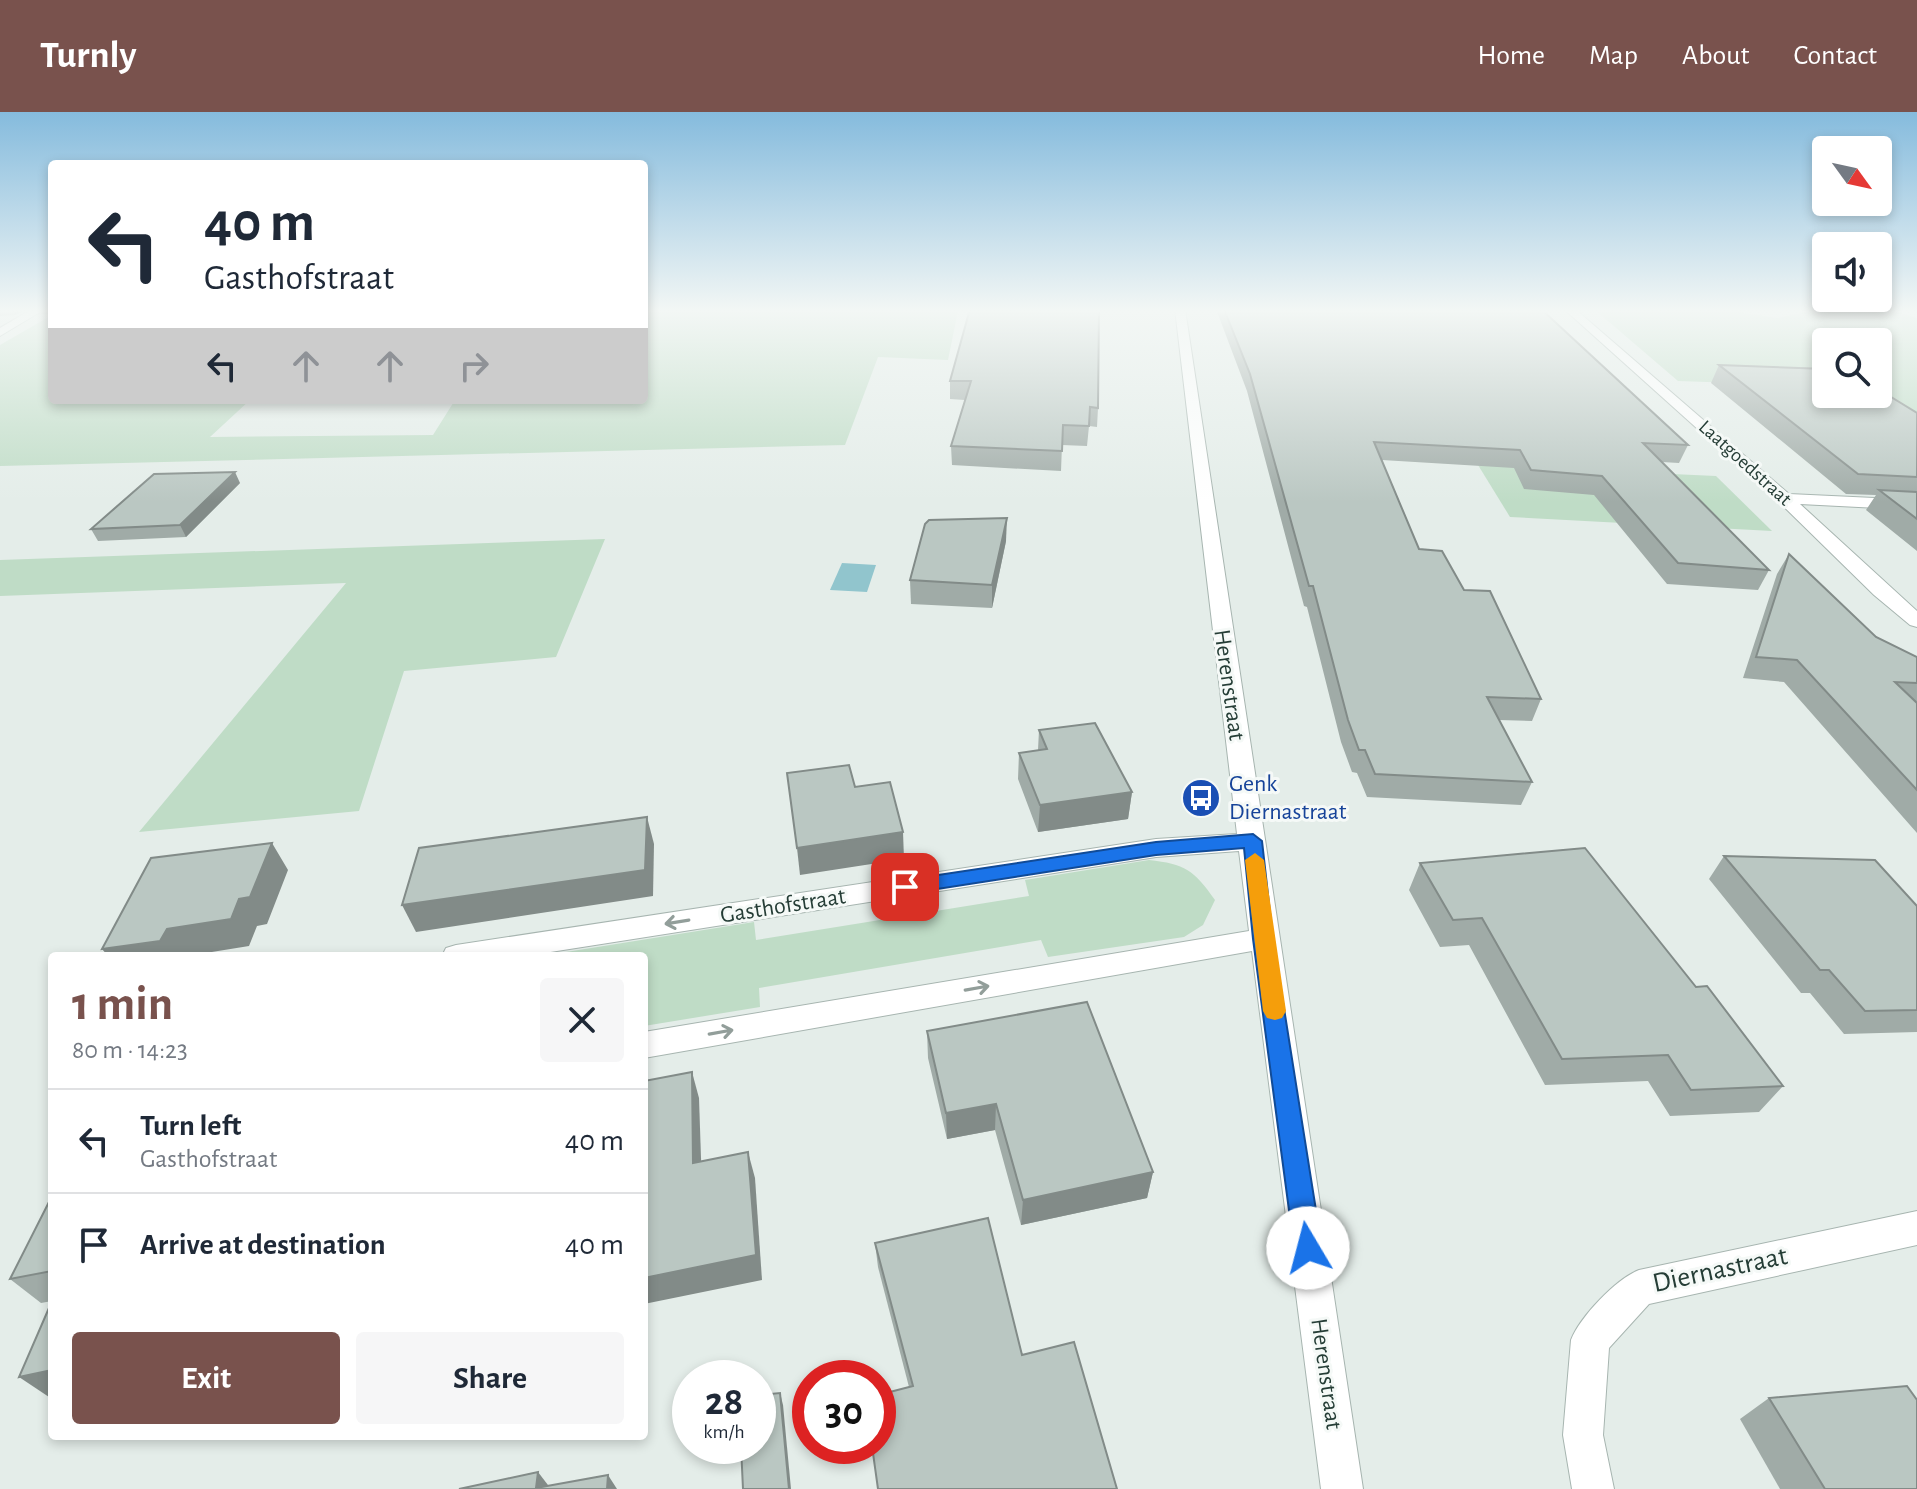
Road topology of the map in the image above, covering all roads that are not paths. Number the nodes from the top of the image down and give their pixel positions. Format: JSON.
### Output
{"nodes":[{"id":1,"x":1188,"y":373,"type":"edge"},
{"id":2,"x":1642,"y":373,"type":"edge"},
{"id":3,"x":1785,"y":499,"type":"junction"},
{"id":4,"x":1917,"y":505,"type":"edge"},
{"id":5,"x":1917,"y":621,"type":"edge"},
{"id":6,"x":1253,"y":841,"type":"junction"},
{"id":7,"x":1263,"y":939,"type":"junction"},
{"id":8,"x":482,"y":952,"type":"edge"},
{"id":9,"x":648,"y":1044,"type":"edge"},
{"id":10,"x":1917,"y":1228,"type":"edge"},
{"id":11,"x":1342,"y":1489,"type":"edge"},
{"id":12,"x":1593,"y":1489,"type":"edge"}],
"edges":[{"from":1,"to":6,"type":"street","name":"Herenstraat"},
{"from":2,"to":3,"type":"street","name":"Laatgoedstraat"},
{"from":3,"to":4,"type":"street"},
{"from":3,"to":5,"type":"street","name":"Laatgoedstraat"},
{"from":6,"to":7,"type":"street","name":"Herenstraat"},
{"from":6,"to":8,"type":"street","name":"Gasthofstraat","one_way":true},
{"from":9,"to":7,"type":"street","one_way":true},
{"from":7,"to":11,"type":"street","name":"Herenstraat"},
{"from":10,"to":12,"type":"street","name":"Diernastraat"}]}
